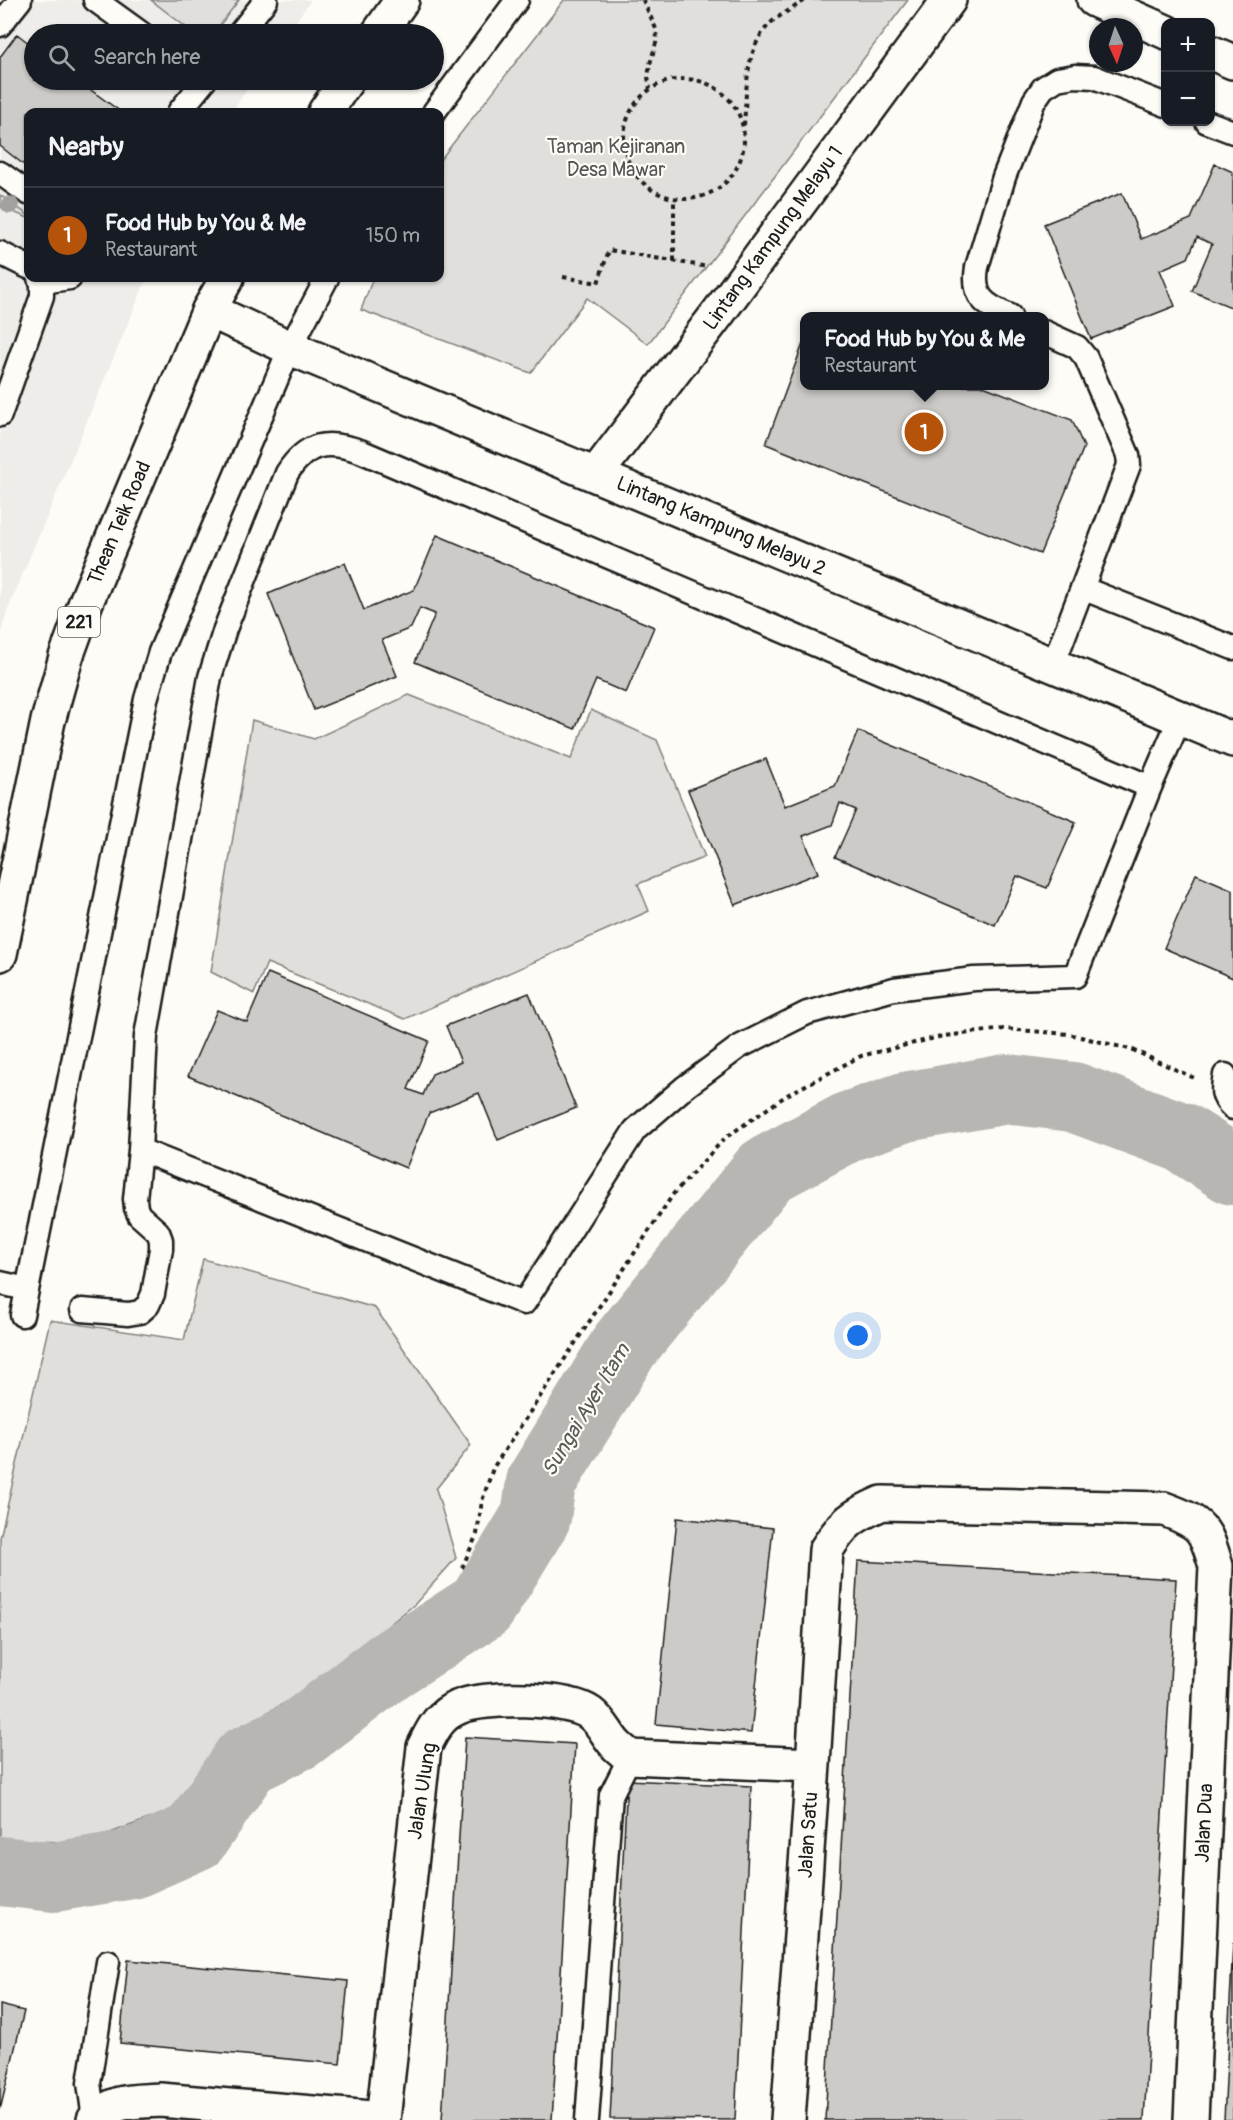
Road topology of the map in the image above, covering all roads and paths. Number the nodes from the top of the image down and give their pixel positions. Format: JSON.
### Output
{"nodes":[{"id":1,"x":20,"y":0,"type":"edge"},
{"id":2,"x":95,"y":0,"type":"edge"},
{"id":3,"x":266,"y":0,"type":"edge"},
{"id":4,"x":402,"y":0,"type":"edge"},
{"id":5,"x":517,"y":0,"type":"edge"},
{"id":6,"x":643,"y":0,"type":"edge"},
{"id":7,"x":805,"y":0,"type":"edge"},
{"id":8,"x":949,"y":0,"type":"edge"},
{"id":9,"x":1094,"y":0,"type":"edge"},
{"id":10,"x":128,"y":24,"type":"edge"},
{"id":11,"x":247,"y":24,"type":"edge"},
{"id":12,"x":385,"y":24,"type":"edge"},
{"id":13,"x":0,"y":25,"type":"edge"},
{"id":14,"x":1161,"y":30,"type":"edge"},
{"id":15,"x":1215,"y":54,"type":"edge"},
{"id":16,"x":1233,"y":62,"type":"edge"},
{"id":17,"x":650,"y":89,"type":"junction"},
{"id":18,"x":196,"y":90,"type":"edge"},
{"id":19,"x":340,"y":90,"type":"edge"},
{"id":20,"x":1161,"y":103,"type":"edge"},
{"id":21,"x":182,"y":108,"type":"edge"},
{"id":22,"x":328,"y":108,"type":"edge"},
{"id":23,"x":437,"y":108,"type":"edge"},
{"id":24,"x":1215,"y":125,"type":"edge"},
{"id":25,"x":744,"y":129,"type":"junction"},
{"id":26,"x":1233,"y":132,"type":"edge"},
{"id":27,"x":0,"y":173,"type":"edge"},
{"id":28,"x":24,"y":191,"type":"edge"},
{"id":29,"x":674,"y":198,"type":"junction"},
{"id":30,"x":0,"y":253,"type":"edge"},
{"id":31,"x":674,"y":261,"type":"junction"},
{"id":32,"x":24,"y":268,"type":"edge"},
{"id":33,"x":747,"y":274,"type":"junction"},
{"id":34,"x":563,"y":277,"type":"dead end"},
{"id":35,"x":38,"y":282,"type":"edge"},
{"id":36,"x":225,"y":282,"type":"edge"},
{"id":37,"x":325,"y":282,"type":"edge"},
{"id":38,"x":209,"y":310,"type":"junction"},
{"id":39,"x":1002,"y":312,"type":"edge"},
{"id":40,"x":1049,"y":334,"type":"edge"},
{"id":41,"x":290,"y":348,"type":"junction"},
{"id":42,"x":0,"y":415,"type":"edge"},
{"id":43,"x":596,"y":474,"type":"junction"},
{"id":44,"x":1082,"y":588,"type":"junction"},
{"id":45,"x":1233,"y":648,"type":"edge"},
{"id":46,"x":1053,"y":665,"type":"junction"},
{"id":47,"x":1180,"y":718,"type":"junction"},
{"id":48,"x":1233,"y":740,"type":"edge"},
{"id":49,"x":1150,"y":787,"type":"junction"},
{"id":50,"x":0,"y":952,"type":"edge"},
{"id":51,"x":1227,"y":1091,"type":"edge"},
{"id":52,"x":140,"y":1150,"type":"junction"},
{"id":53,"x":0,"y":1283,"type":"edge"},
{"id":54,"x":27,"y":1289,"type":"junction"},
{"id":55,"x":82,"y":1310,"type":"dead end"},
{"id":56,"x":22,"y":1316,"type":"dead end"},
{"id":57,"x":826,"y":1550,"type":"joint"},
{"id":58,"x":462,"y":1568,"type":"dead end"},
{"id":59,"x":630,"y":1757,"type":"junction"},
{"id":60,"x":813,"y":1764,"type":"junction"},
{"id":61,"x":108,"y":1962,"type":"dead end"},
{"id":62,"x":383,"y":2119,"type":"edge"},
{"id":63,"x":94,"y":2120,"type":"edge"},
{"id":64,"x":587,"y":2120,"type":"edge"},
{"id":65,"x":788,"y":2120,"type":"edge"},
{"id":66,"x":1191,"y":2120,"type":"edge"}],
"edges":[{"from":1,"to":13,"type":"lane"},
{"from":2,"to":10,"type":"lane"},
{"from":3,"to":11,"type":"lane"},
{"from":4,"to":12,"type":"street"},
{"from":5,"to":23,"type":"lane"},
{"from":6,"to":17,"type":"path"},
{"from":7,"to":25,"type":"path"},
{"from":8,"to":33,"type":"street","name":"Lintang Kampung Melayu 1"},
{"from":9,"to":14,"type":"street"},
{"from":15,"to":16,"type":"street"},
{"from":17,"to":25,"type":"path"},
{"from":17,"to":29,"type":"path"},
{"from":18,"to":21,"type":"lane"},
{"from":19,"to":22,"type":"street"},
{"from":20,"to":39,"type":"lane"},
{"from":24,"to":26,"type":"lane"},
{"from":25,"to":29,"type":"path"},
{"from":27,"to":28,"type":"lane"},
{"from":29,"to":31,"type":"path"},
{"from":30,"to":32,"type":"lane"},
{"from":31,"to":33,"type":"path"},
{"from":31,"to":34,"type":"path"},
{"from":33,"to":43,"type":"street","name":"Lintang Kampung Melayu 1"},
{"from":35,"to":42,"type":"lane"},
{"from":36,"to":38,"type":"street","name":"Thean Teik Road","number":"221"},
{"from":37,"to":41,"type":"lane"},
{"from":38,"to":41,"type":"street","name":"Lintang Kampung Melayu 2"},
{"from":38,"to":50,"type":"street","name":"Thean Teik Road","number":"221"},
{"from":40,"to":44,"type":"lane"},
{"from":41,"to":43,"type":"street","name":"Lintang Kampung Melayu 2"},
{"from":41,"to":54,"type":"lane"},
{"from":43,"to":46,"type":"street","name":"Lintang Kampung Melayu 2"},
{"from":44,"to":45,"type":"lane"},
{"from":44,"to":46,"type":"lane"},
{"from":46,"to":47,"type":"street","name":"Lintang Kampung Melayu 2"},
{"from":47,"to":48,"type":"street","name":"Lintang Kampung Melayu 2"},
{"from":47,"to":49,"type":"lane"},
{"from":49,"to":52,"type":"lane"},
{"from":49,"to":52,"type":"lane"},
{"from":51,"to":58,"type":"path"},
{"from":52,"to":55,"type":"lane"},
{"from":53,"to":54,"type":"lane"},
{"from":54,"to":56,"type":"lane"},
{"from":57,"to":60,"type":"street","name":"Jalan Satu"},
{"from":57,"to":66,"type":"street","name":"Jalan Dua"},
{"from":59,"to":60,"type":"street"},
{"from":59,"to":62,"type":"street","name":"Jalan Ulung"},
{"from":59,"to":64,"type":"lane"},
{"from":60,"to":65,"type":"street","name":"Jalan Satu"},
{"from":61,"to":63,"type":"lane"},
{"from":62,"to":63,"type":"street"}]}
